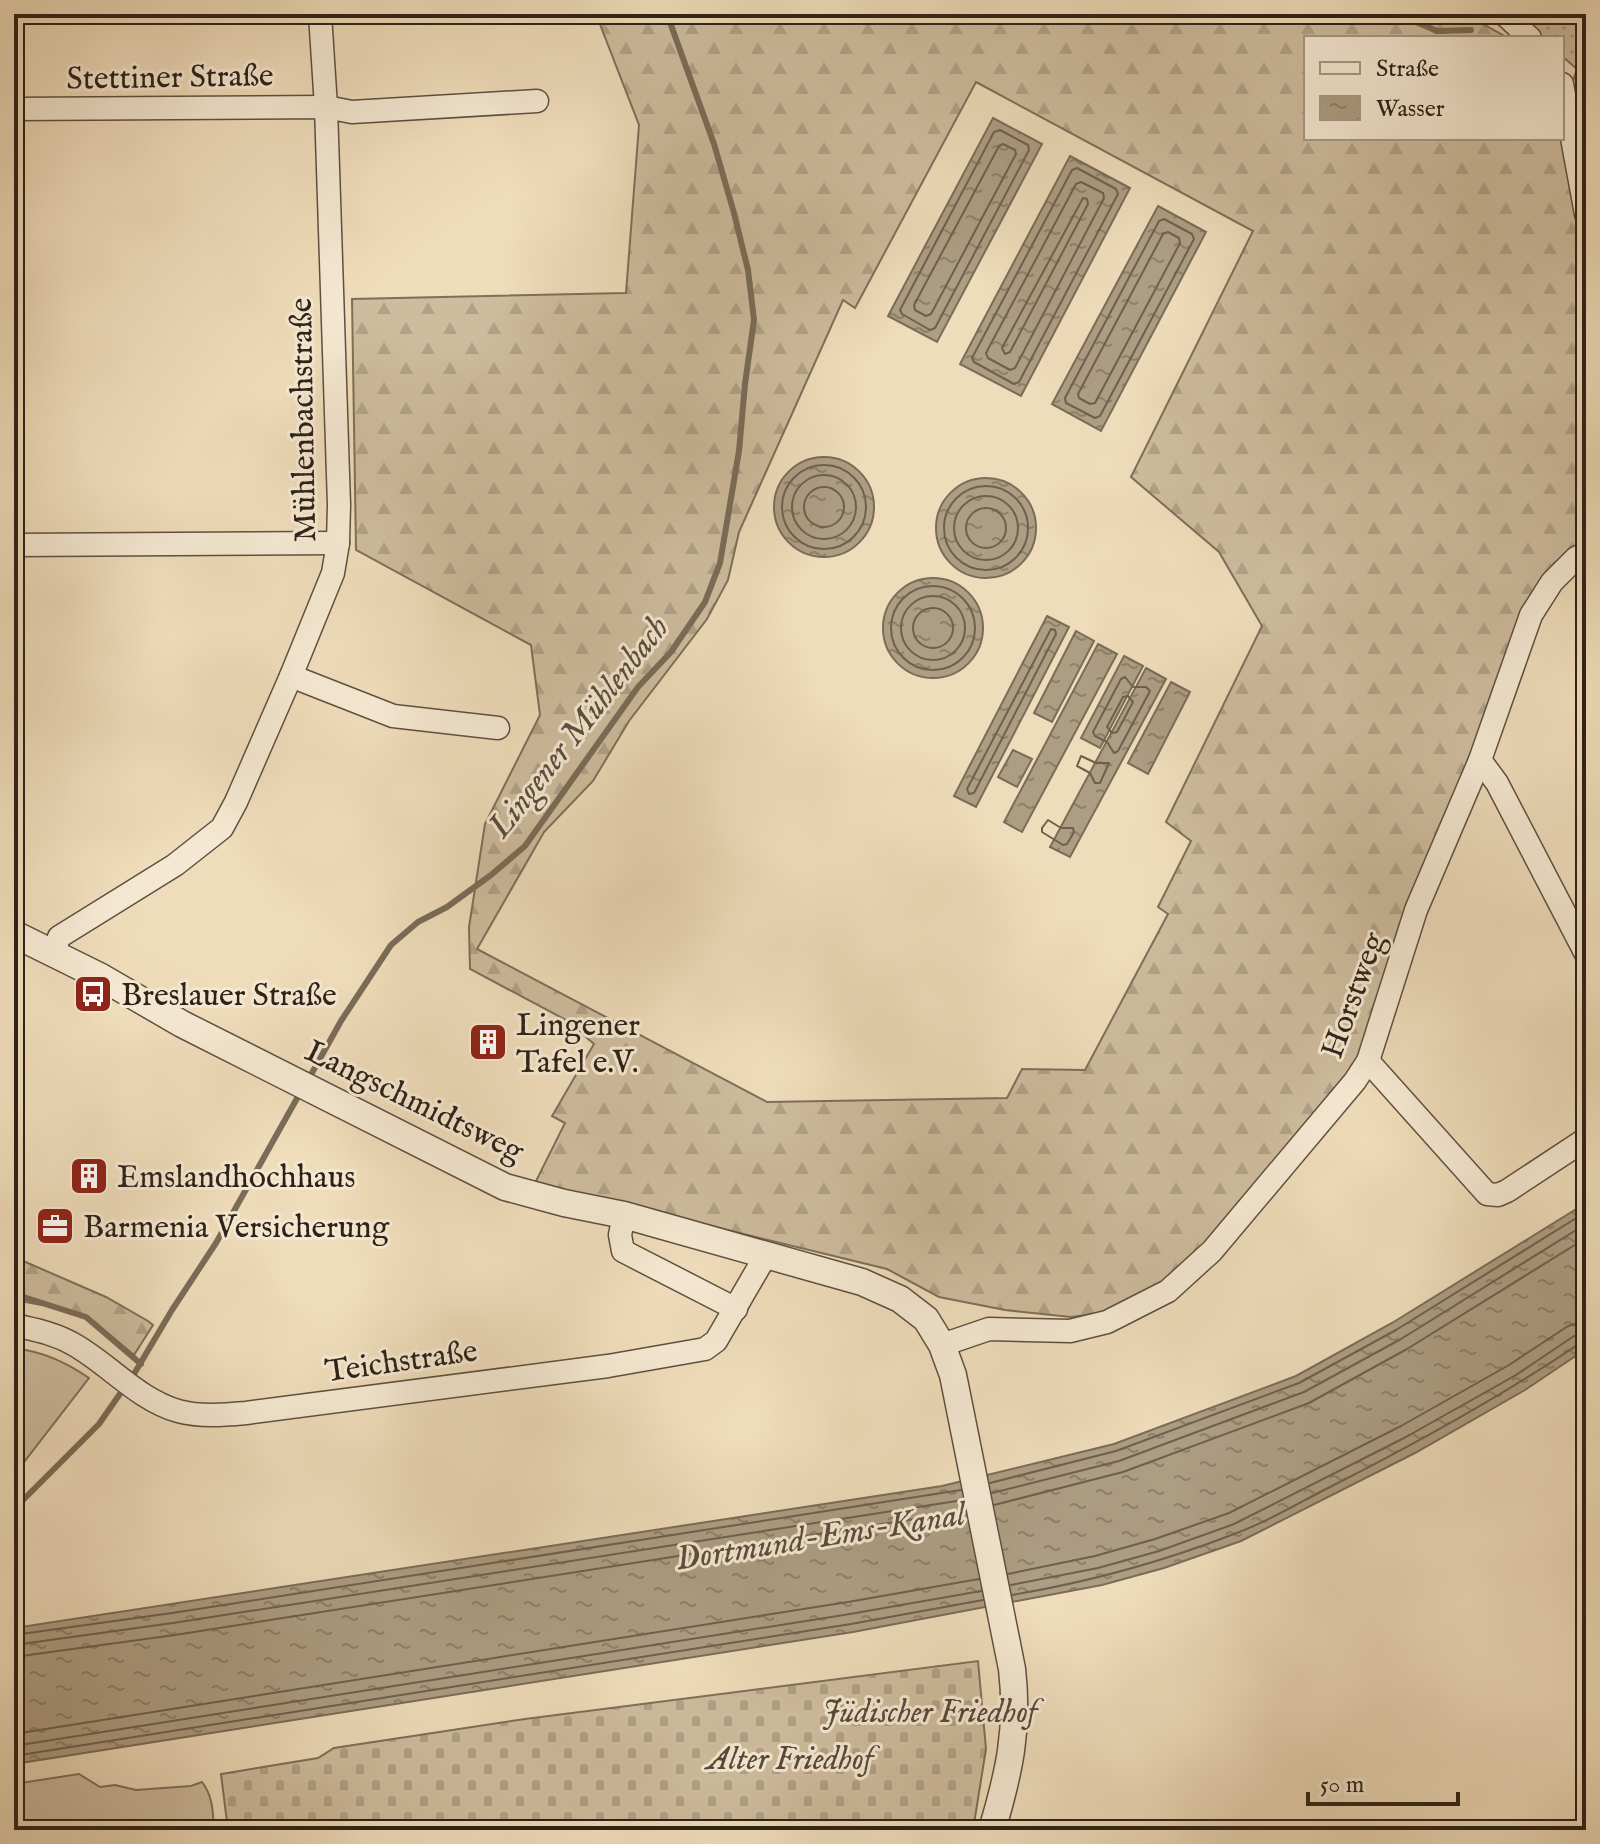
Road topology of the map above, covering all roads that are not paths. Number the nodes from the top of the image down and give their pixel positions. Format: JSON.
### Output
{"nodes":[{"id":1,"x":320,"y":14,"type":"edge"},
{"id":2,"x":1504,"y":14,"type":"edge"},
{"id":3,"x":1528,"y":36,"type":"edge"},
{"id":4,"x":1571,"y":89,"type":"edge"},
{"id":5,"x":537,"y":101,"type":"dead end"},
{"id":6,"x":326,"y":107,"type":"junction"},
{"id":7,"x":14,"y":109,"type":"edge"},
{"id":8,"x":1586,"y":214,"type":"edge"},
{"id":9,"x":338,"y":543,"type":"junction"},
{"id":10,"x":14,"y":545,"type":"edge"},
{"id":11,"x":1586,"y":553,"type":"edge"},
{"id":12,"x":291,"y":676,"type":"junction"},
{"id":13,"x":498,"y":728,"type":"dead end"},
{"id":14,"x":1480,"y":760,"type":"junction"},
{"id":15,"x":14,"y":934,"type":"edge"},
{"id":16,"x":54,"y":954,"type":"junction"},
{"id":17,"x":1586,"y":954,"type":"edge"},
{"id":18,"x":1368,"y":1061,"type":"junction"},
{"id":19,"x":1586,"y":1139,"type":"edge"},
{"id":20,"x":624,"y":1215,"type":"junction"},
{"id":21,"x":766,"y":1255,"type":"junction"},
{"id":22,"x":736,"y":1309,"type":"junction"},
{"id":23,"x":14,"y":1325,"type":"edge"},
{"id":24,"x":942,"y":1345,"type":"junction"},
{"id":25,"x":992,"y":1830,"type":"edge"}],
"edges":[{"from":1,"to":6,"type":"street","name":"Mühlenbachstraße"},
{"from":2,"to":3,"type":"street"},
{"from":4,"to":8,"type":"street"},
{"from":5,"to":6,"type":"street","name":"Stettiner Straße"},
{"from":6,"to":7,"type":"street","name":"Stettiner Straße"},
{"from":6,"to":9,"type":"street","name":"Mühlenbachstraße"},
{"from":9,"to":10,"type":"street"},
{"from":9,"to":12,"type":"street","name":"Mühlenbachstraße"},
{"from":11,"to":14,"type":"street","name":"Horstweg"},
{"from":12,"to":13,"type":"street"},
{"from":12,"to":16,"type":"street","name":"Mühlenbachstraße"},
{"from":14,"to":17,"type":"street"},
{"from":14,"to":18,"type":"street","name":"Horstweg"},
{"from":15,"to":16,"type":"street","name":"Langschmidtsweg"},
{"from":16,"to":20,"type":"street","name":"Langschmidtsweg"},
{"from":18,"to":19,"type":"street"},
{"from":18,"to":24,"type":"street","name":"Horstweg"},
{"from":20,"to":21,"type":"street","name":"Langschmidtsweg"},
{"from":20,"to":22,"type":"street"},
{"from":21,"to":22,"type":"street","name":"Teichstraße"},
{"from":21,"to":24,"type":"street","name":"Langschmidtsweg"},
{"from":22,"to":23,"type":"street","name":"Teichstraße"},
{"from":24,"to":25,"type":"street","name":"Langschmidtsweg"}]}
